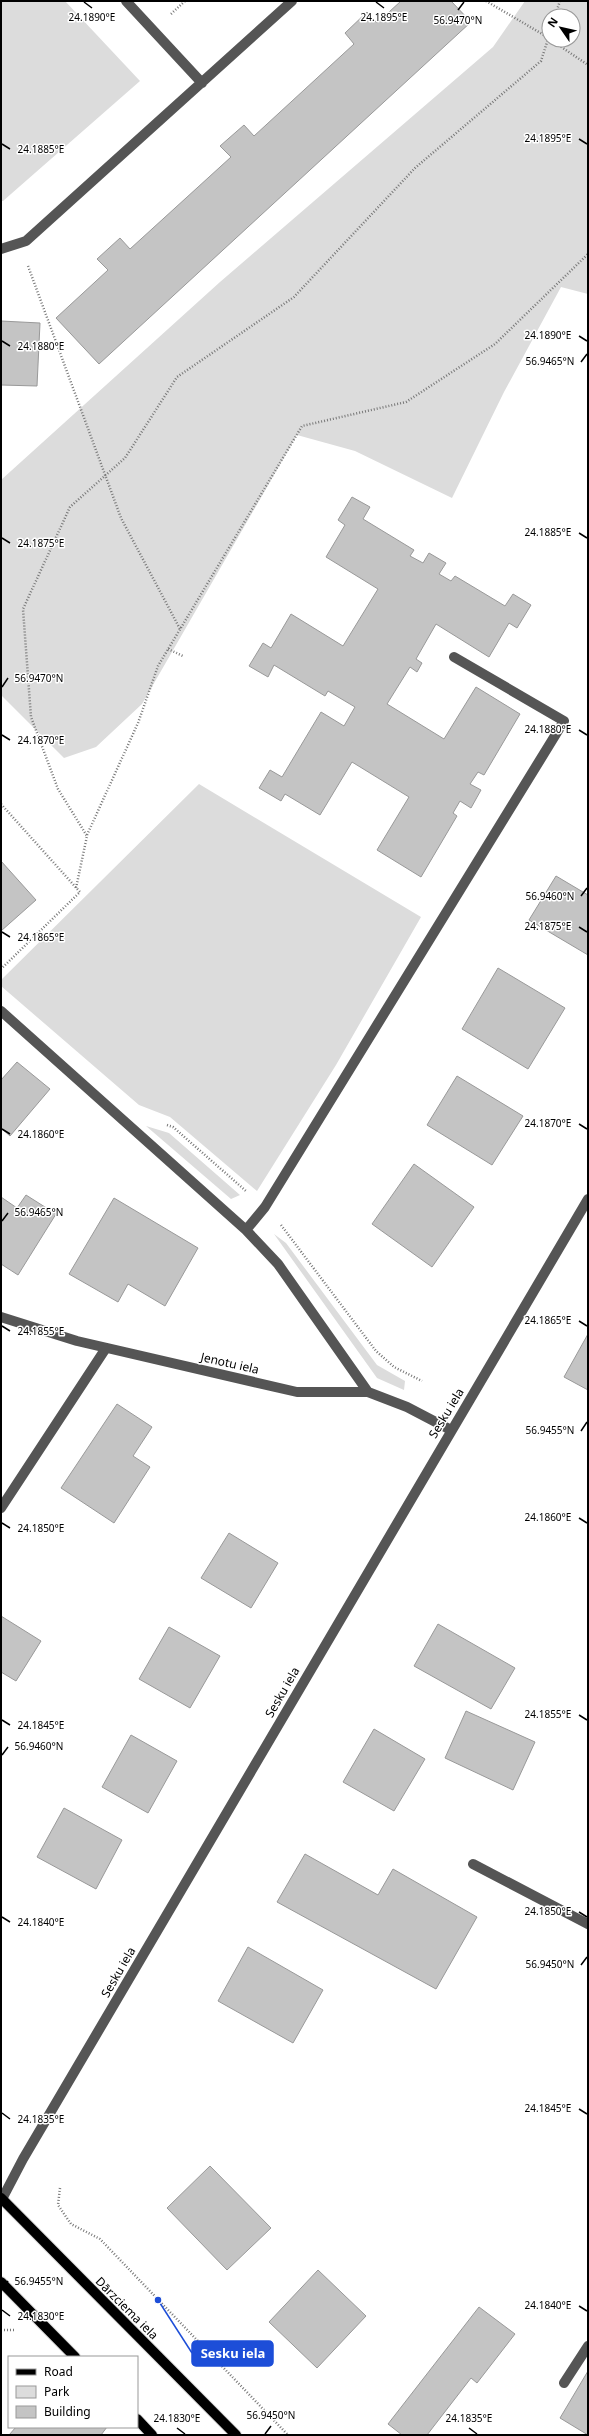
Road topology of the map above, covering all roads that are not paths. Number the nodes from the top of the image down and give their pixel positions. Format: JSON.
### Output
{"nodes":[{"id":1,"x":126,"y":1,"type":"edge"},
{"id":2,"x":292,"y":1,"type":"edge"},
{"id":3,"x":202,"y":83,"type":"junction"},
{"id":4,"x":1,"y":249,"type":"edge"},
{"id":5,"x":454,"y":657,"type":"dead end"},
{"id":6,"x":1,"y":1012,"type":"edge"},
{"id":7,"x":588,"y":1199,"type":"edge"},
{"id":8,"x":246,"y":1230,"type":"junction"},
{"id":9,"x":1,"y":1317,"type":"edge"},
{"id":10,"x":106,"y":1348,"type":"junction"},
{"id":11,"x":368,"y":1392,"type":"junction"},
{"id":12,"x":451,"y":1430,"type":"junction"},
{"id":13,"x":1,"y":1508,"type":"edge"},
{"id":14,"x":473,"y":1864,"type":"dead end"},
{"id":15,"x":588,"y":1924,"type":"edge"},
{"id":16,"x":1,"y":2199,"type":"edge"},
{"id":17,"x":1,"y":2282,"type":"edge"},
{"id":18,"x":588,"y":2346,"type":"edge"},
{"id":19,"x":74,"y":2356,"type":"edge"},
{"id":20,"x":564,"y":2383,"type":"dead end"},
{"id":21,"x":138,"y":2421,"type":"edge"},
{"id":22,"x":152,"y":2435,"type":"edge"},
{"id":23,"x":236,"y":2435,"type":"edge"}],
"edges":[{"from":1,"to":3,"type":"street"},
{"from":2,"to":3,"type":"street"},
{"from":3,"to":4,"type":"street"},
{"from":5,"to":8,"type":"street"},
{"from":6,"to":8,"type":"street"},
{"from":7,"to":12,"type":"street","name":"Sesku iela"},
{"from":8,"to":11,"type":"street"},
{"from":9,"to":10,"type":"street","name":"Jenotu iela"},
{"from":10,"to":11,"type":"street","name":"Jenotu iela"},
{"from":10,"to":13,"type":"street"},
{"from":11,"to":12,"type":"street","name":"Jenotu iela"},
{"from":12,"to":16,"type":"street","name":"Sesku iela"},
{"from":14,"to":15,"type":"street"},
{"from":16,"to":23,"type":"main road","name":"Dārzciema iela"},
{"from":17,"to":19,"type":"main road"},
{"from":18,"to":20,"type":"street"},
{"from":21,"to":22,"type":"main road"}]}
